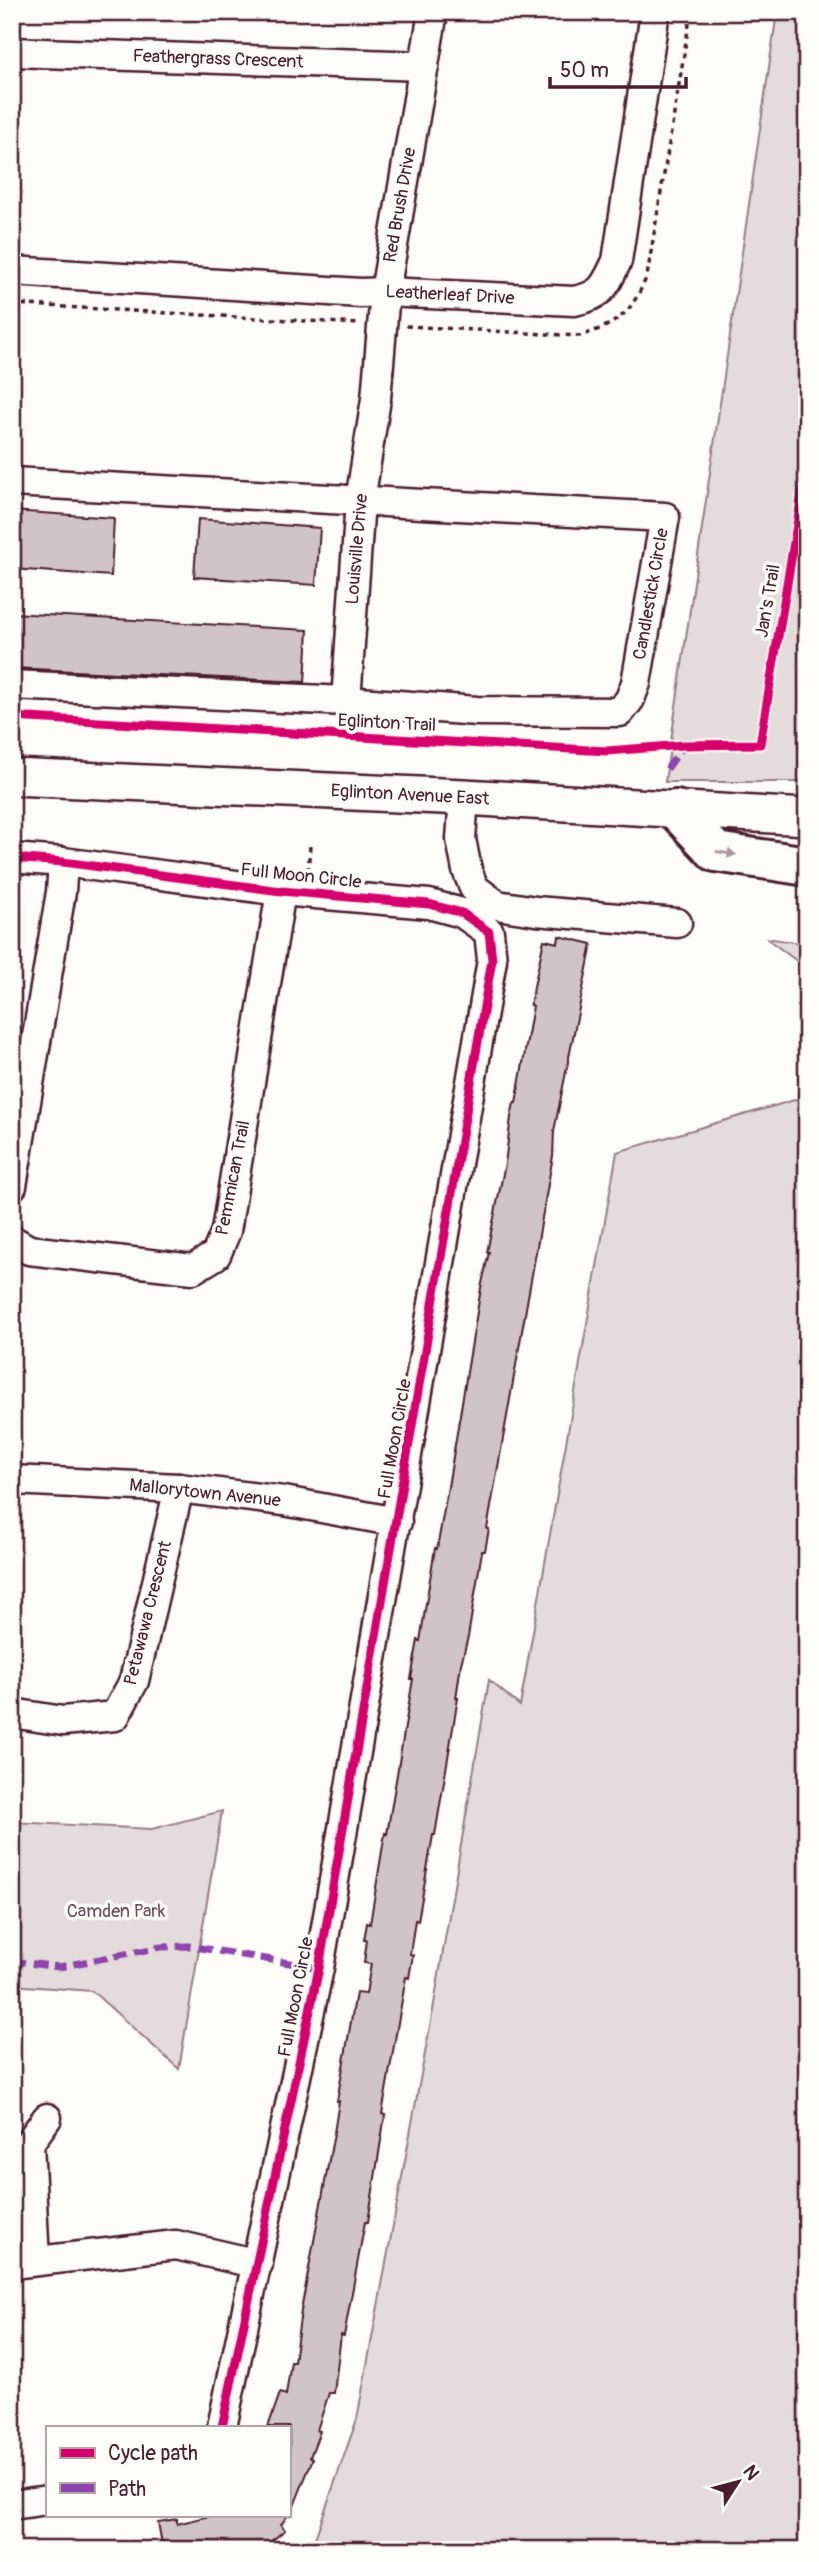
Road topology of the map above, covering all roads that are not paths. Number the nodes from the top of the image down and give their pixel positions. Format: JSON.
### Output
{"nodes":[{"id":1,"x":433,"y":12,"type":"edge"},
{"id":2,"x":655,"y":12,"type":"edge"},
{"id":3,"x":12,"y":52,"type":"edge"},
{"id":4,"x":424,"y":66,"type":"junction"},
{"id":5,"x":12,"y":271,"type":"edge"},
{"id":6,"x":385,"y":292,"type":"junction"},
{"id":7,"x":376,"y":399,"type":"joint"},
{"id":8,"x":12,"y":482,"type":"edge"},
{"id":9,"x":360,"y":501,"type":"junction"},
{"id":10,"x":12,"y":685,"type":"edge"},
{"id":11,"x":346,"y":701,"type":"junction"},
{"id":12,"x":12,"y":777,"type":"edge"},
{"id":13,"x":464,"y":797,"type":"junction"},
{"id":14,"x":676,"y":810,"type":"junction"},
{"id":15,"x":807,"y":817,"type":"edge"},
{"id":16,"x":12,"y":858,"type":"edge"},
{"id":17,"x":63,"y":862,"type":"junction"},
{"id":18,"x":807,"y":866,"type":"edge"},
{"id":19,"x":281,"y":891,"type":"junction"},
{"id":20,"x":677,"y":923,"type":"dead end"},
{"id":21,"x":12,"y":1186,"type":"edge"},
{"id":22,"x":12,"y":1240,"type":"edge"},
{"id":23,"x":12,"y":1480,"type":"edge"},
{"id":24,"x":179,"y":1488,"type":"junction"},
{"id":25,"x":397,"y":1522,"type":"junction"},
{"id":26,"x":12,"y":1713,"type":"edge"},
{"id":27,"x":47,"y":2118,"type":"dead end"},
{"id":28,"x":24,"y":2262,"type":"edge"},
{"id":29,"x":258,"y":2264,"type":"junction"},
{"id":30,"x":222,"y":2426,"type":"edge"},
{"id":31,"x":46,"y":2500,"type":"edge"},
{"id":32,"x":12,"y":2505,"type":"edge"}],
"edges":[{"from":1,"to":4,"type":"street","name":"Red Brush Drive"},
{"from":2,"to":6,"type":"street","name":"Leatherleaf Drive"},
{"from":3,"to":4,"type":"street","name":"Feathergrass Crescent"},
{"from":4,"to":6,"type":"street","name":"Red Brush Drive"},
{"from":5,"to":6,"type":"street","name":"Leatherleaf Drive"},
{"from":6,"to":7,"type":"street","name":"Red Brush Drive"},
{"from":7,"to":9,"type":"street","name":"Louisville Drive"},
{"from":8,"to":9,"type":"street","name":"Candlestick Circle"},
{"from":9,"to":11,"type":"street","name":"Louisville Drive"},
{"from":9,"to":11,"type":"street","name":"Candlestick Circle"},
{"from":10,"to":11,"type":"street","name":"Candlestick Circle"},
{"from":12,"to":13,"type":"main road","name":"Eglinton Avenue East"},
{"from":13,"to":14,"type":"main road","name":"Eglinton Avenue East"},
{"from":13,"to":20,"type":"street"},
{"from":14,"to":15,"type":"main road","name":"Eglinton Avenue East"},
{"from":14,"to":18,"type":"highway","one_way":true},
{"from":16,"to":17,"type":"street","name":"Full Moon Circle"},
{"from":17,"to":19,"type":"street","name":"Full Moon Circle"},
{"from":17,"to":21,"type":"street"},
{"from":19,"to":22,"type":"street","name":"Pemmican Trail"},
{"from":19,"to":25,"type":"street","name":"Full Moon Circle"},
{"from":23,"to":24,"type":"street","name":"Mallorytown Avenue"},
{"from":24,"to":25,"type":"street","name":"Mallorytown Avenue"},
{"from":24,"to":26,"type":"street","name":"Petawawa Crescent"},
{"from":25,"to":29,"type":"street","name":"Full Moon Circle"},
{"from":27,"to":28,"type":"street"},
{"from":28,"to":29,"type":"street"},
{"from":29,"to":30,"type":"street","name":"Full Moon Circle"},
{"from":31,"to":32,"type":"street"}]}
